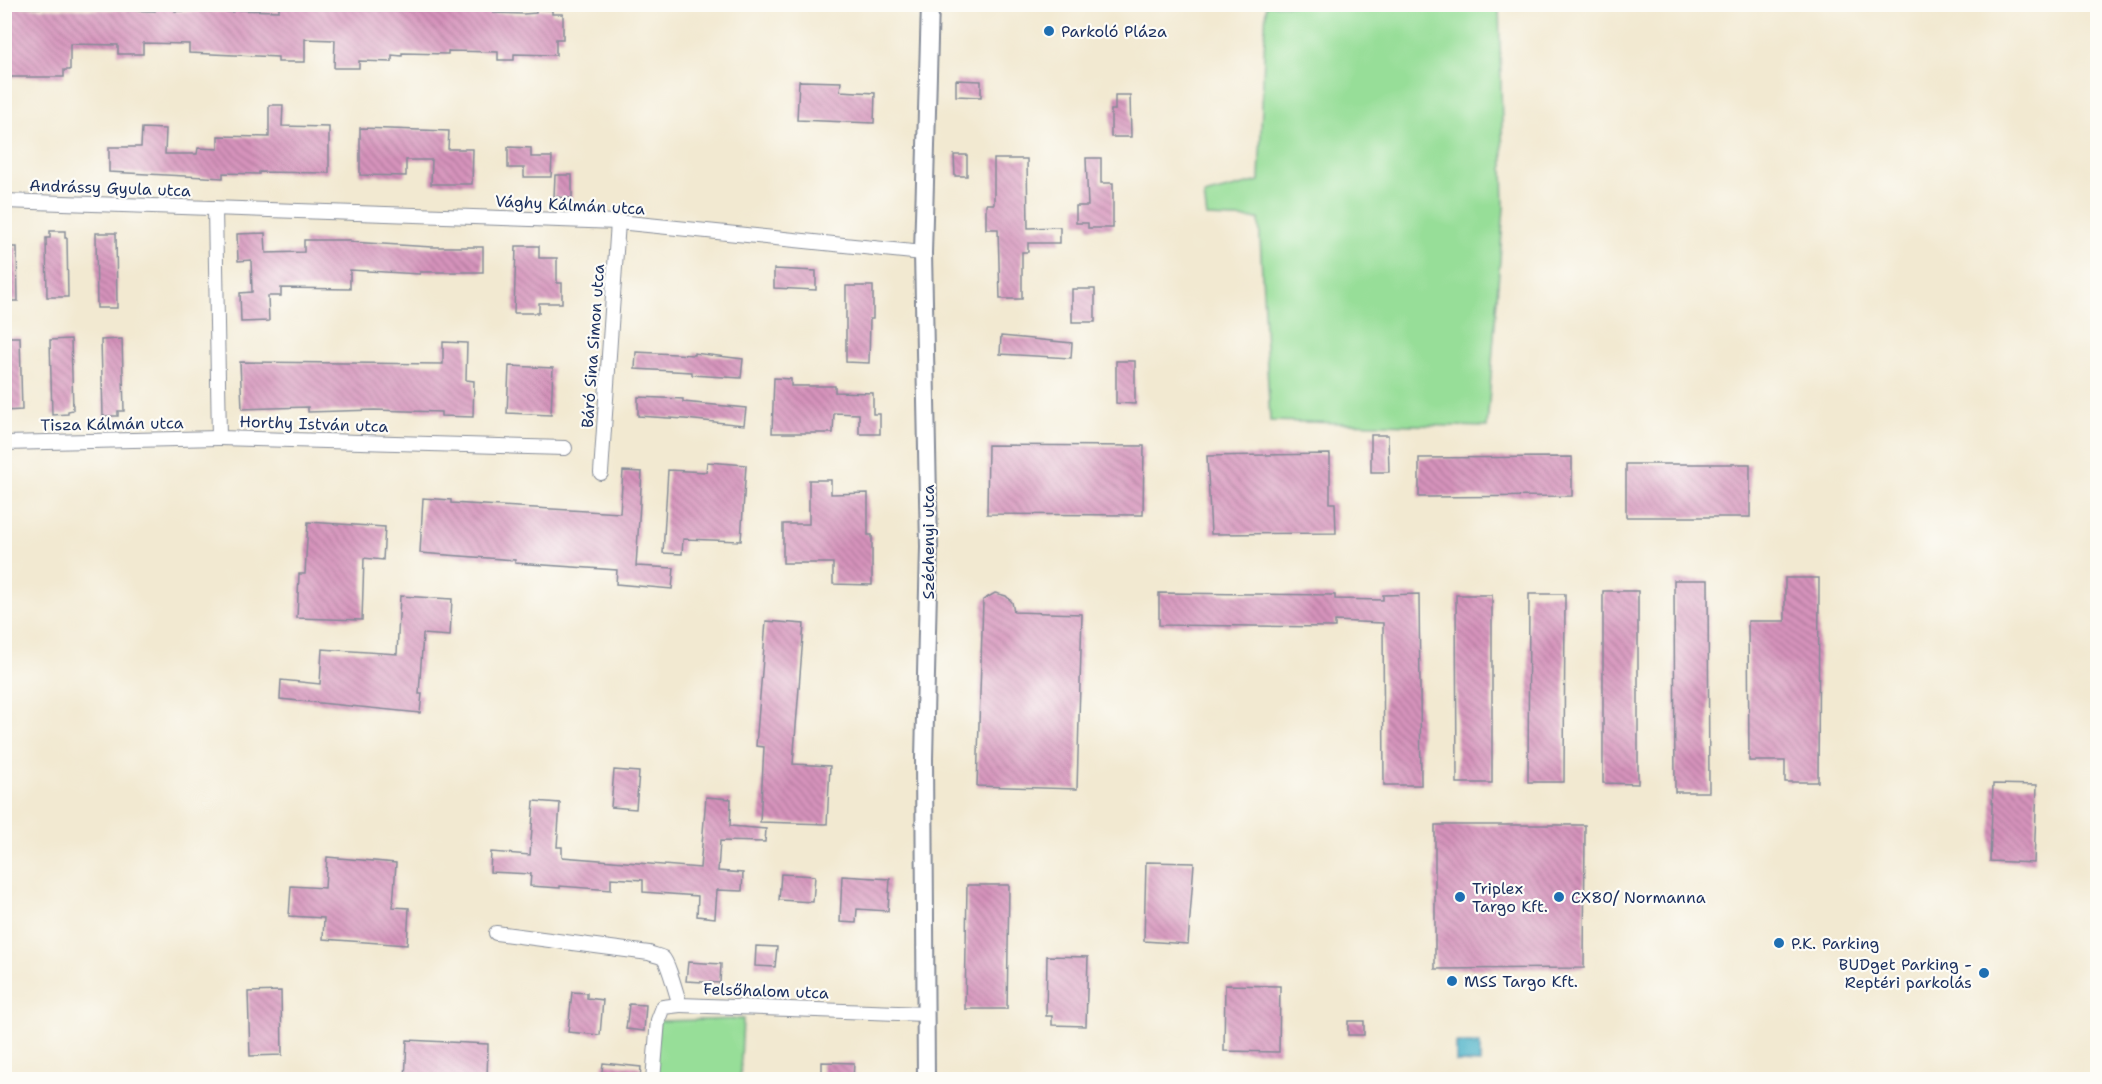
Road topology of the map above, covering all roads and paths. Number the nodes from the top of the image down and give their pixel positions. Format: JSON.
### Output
{"nodes":[{"id":1,"x":930,"y":4,"type":"edge"},
{"id":2,"x":4,"y":201,"type":"edge"},
{"id":3,"x":215,"y":208,"type":"junction"},
{"id":4,"x":618,"y":222,"type":"junction"},
{"id":5,"x":923,"y":253,"type":"junction"},
{"id":6,"x":219,"y":438,"type":"junction"},
{"id":7,"x":4,"y":443,"type":"edge"},
{"id":8,"x":565,"y":448,"type":"dead end"},
{"id":9,"x":601,"y":473,"type":"dead end"},
{"id":10,"x":496,"y":933,"type":"dead end"},
{"id":11,"x":680,"y":1005,"type":"junction"},
{"id":12,"x":925,"y":1014,"type":"junction"},
{"id":13,"x":653,"y":1080,"type":"edge"},
{"id":14,"x":926,"y":1080,"type":"edge"}],
"edges":[{"from":1,"to":5,"type":"street","name":"Széchenyi utca"},
{"from":2,"to":3,"type":"street","name":"Andrássy Gyula utca"},
{"from":3,"to":4,"type":"street","name":"Vághy Kálmán utca"},
{"from":3,"to":6,"type":"street","name":"Horthy István utca"},
{"from":4,"to":5,"type":"street","name":"Vághy Kálmán utca"},
{"from":4,"to":9,"type":"street","name":"Báró Sina Simon utca"},
{"from":5,"to":12,"type":"street","name":"Széchenyi utca"},
{"from":6,"to":7,"type":"street","name":"Tisza Kálmán utca"},
{"from":6,"to":8,"type":"street","name":"Horthy István utca"},
{"from":10,"to":11,"type":"street","name":"Felsőhalom utca"},
{"from":11,"to":12,"type":"street","name":"Felsőhalom utca"},
{"from":11,"to":13,"type":"street"},
{"from":12,"to":14,"type":"street","name":"Széchenyi utca"}]}
